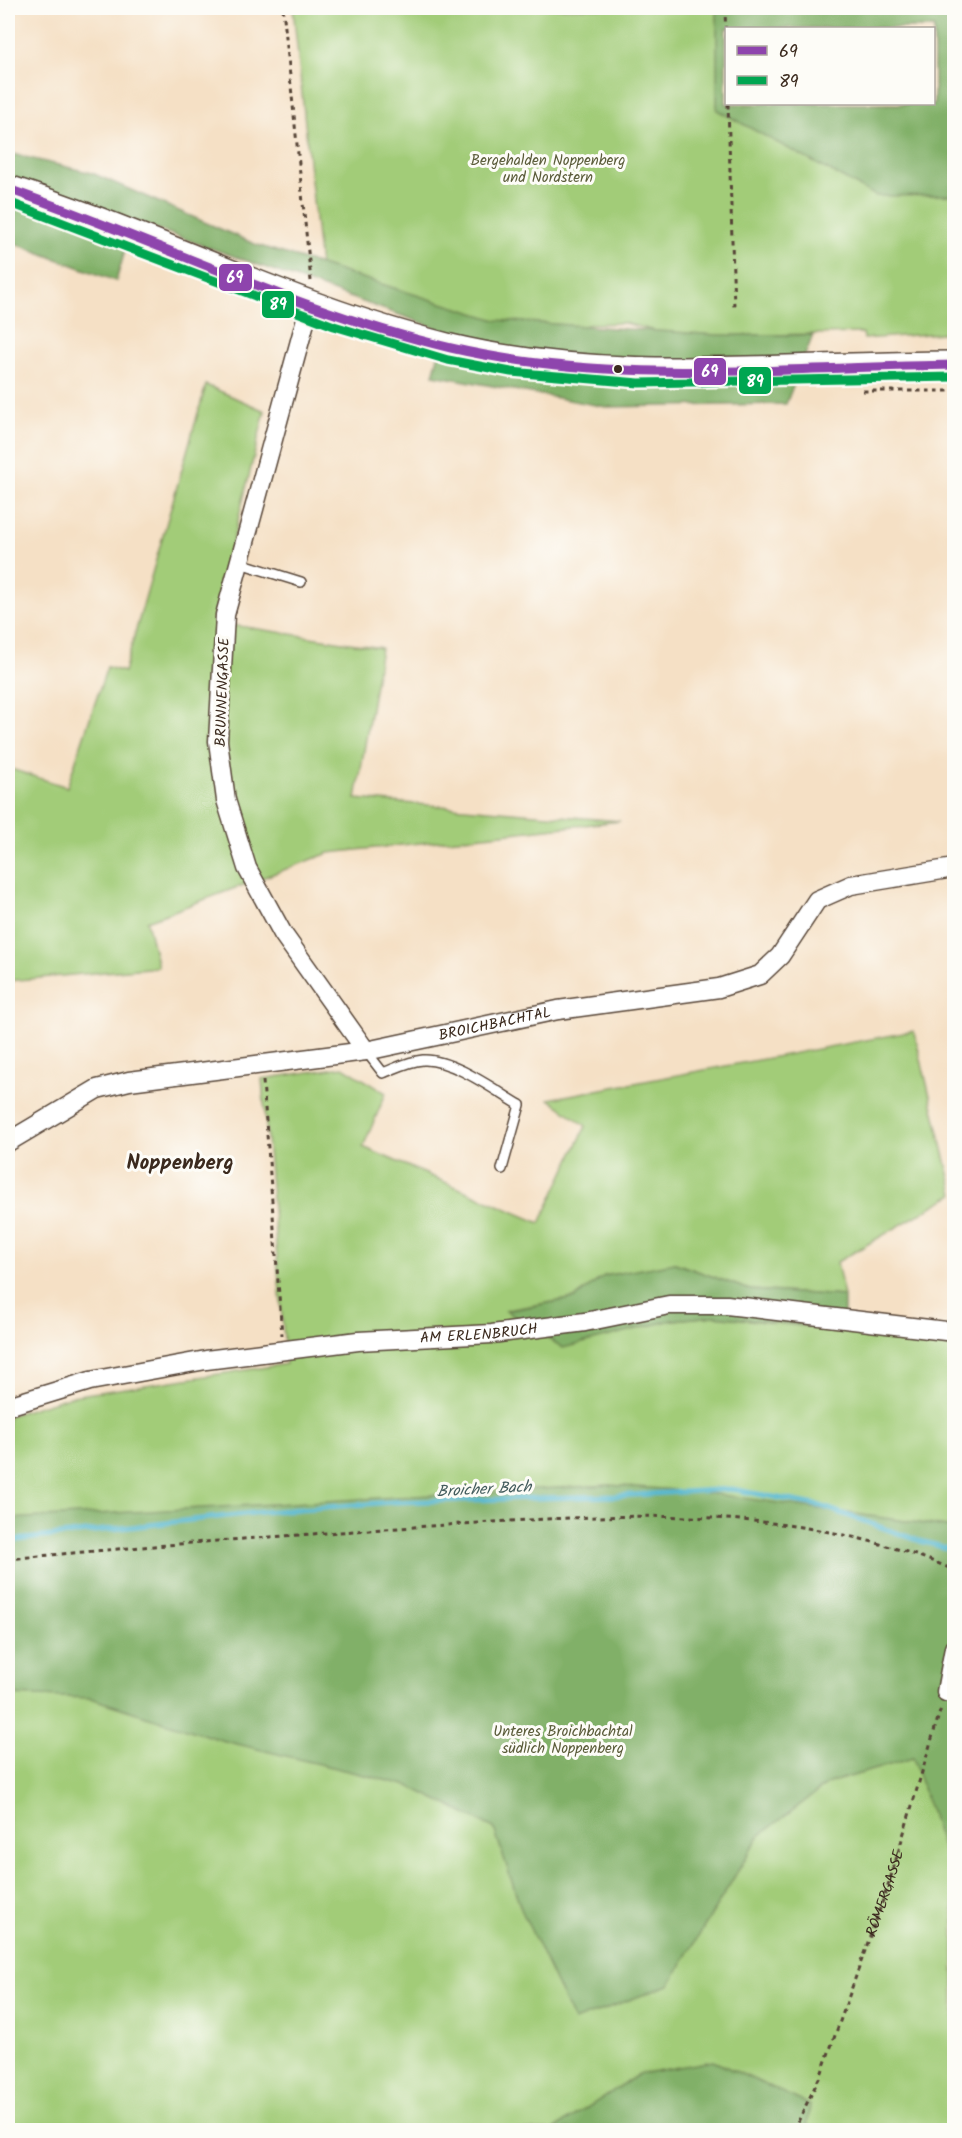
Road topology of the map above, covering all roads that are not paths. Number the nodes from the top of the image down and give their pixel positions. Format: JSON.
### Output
{"nodes":[{"id":1,"x":8,"y":189,"type":"edge"},
{"id":2,"x":310,"y":304,"type":"junction"},
{"id":3,"x":954,"y":365,"type":"edge"},
{"id":4,"x":240,"y":562,"type":"junction"},
{"id":5,"x":301,"y":582,"type":"dead end"},
{"id":6,"x":954,"y":868,"type":"edge"},
{"id":7,"x":366,"y":1052,"type":"junction"},
{"id":8,"x":8,"y":1142,"type":"edge"},
{"id":9,"x":502,"y":1169,"type":"dead end"},
{"id":10,"x":954,"y":1332,"type":"edge"},
{"id":11,"x":8,"y":1406,"type":"edge"},
{"id":12,"x":954,"y":1648,"type":"edge"},
{"id":13,"x":950,"y":1693,"type":"edge"}],
"edges":[{"from":1,"to":2,"type":"main road"},
{"from":2,"to":3,"type":"main road"},
{"from":2,"to":4,"type":"street","name":"BRUNNENGASSE"},
{"from":4,"to":5,"type":"lane"},
{"from":4,"to":7,"type":"street","name":"BRUNNENGASSE"},
{"from":6,"to":7,"type":"street","name":"BROICHBACHTAL"},
{"from":7,"to":8,"type":"street","name":"BROICHBACHTAL"},
{"from":7,"to":9,"type":"lane"},
{"from":10,"to":11,"type":"street","name":"AM ERLENBRUCH"},
{"from":12,"to":13,"type":"street"}]}
